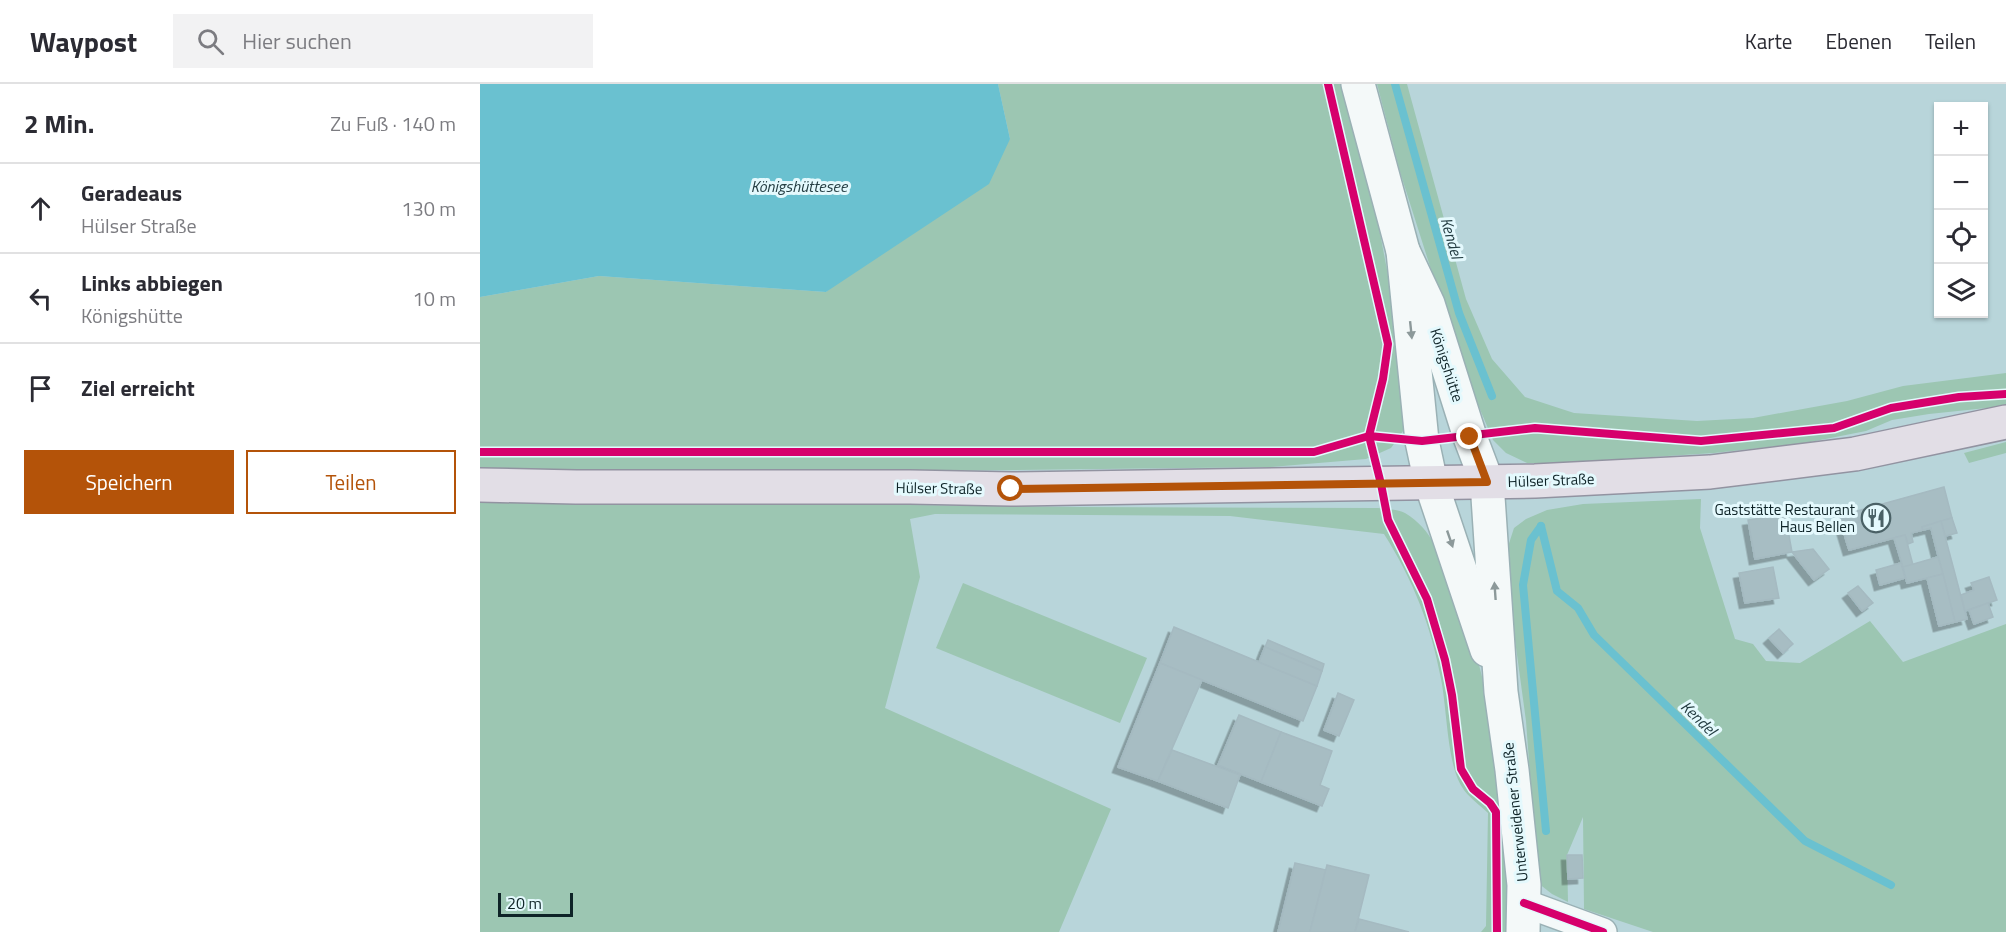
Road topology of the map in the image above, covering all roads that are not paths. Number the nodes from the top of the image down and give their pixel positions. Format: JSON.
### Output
{"nodes":[{"id":1,"x":1359,"y":84,"type":"edge"},
{"id":2,"x":1403,"y":251,"type":"junction"},
{"id":3,"x":2006,"y":422,"type":"edge"},
{"id":4,"x":1487,"y":482,"type":"junction"},
{"id":5,"x":1431,"y":483,"type":"junction"},
{"id":6,"x":480,"y":485,"type":"edge"},
{"id":7,"x":1501,"y":692,"type":"junction"},
{"id":8,"x":1523,"y":918,"type":"edge"},
{"id":9,"x":1603,"y":932,"type":"edge"}],
"edges":[{"from":1,"to":2,"type":"street","name":"Königshütte"},
{"from":2,"to":4,"type":"street","name":"Königshütte"},
{"from":2,"to":5,"type":"street","name":"Königshütte","one_way":true},
{"from":3,"to":4,"type":"main road","name":"Hülser Straße"},
{"from":4,"to":5,"type":"main road","name":"Hülser Straße"},
{"from":7,"to":4,"type":"street","name":"Unterweidener Straße","one_way":true},
{"from":5,"to":6,"type":"main road","name":"Hülser Straße"},
{"from":5,"to":7,"type":"street","name":"Unterweidener Straße","one_way":true},
{"from":7,"to":8,"type":"street","name":"Unterweidener Straße"},
{"from":8,"to":9,"type":"street"}]}
